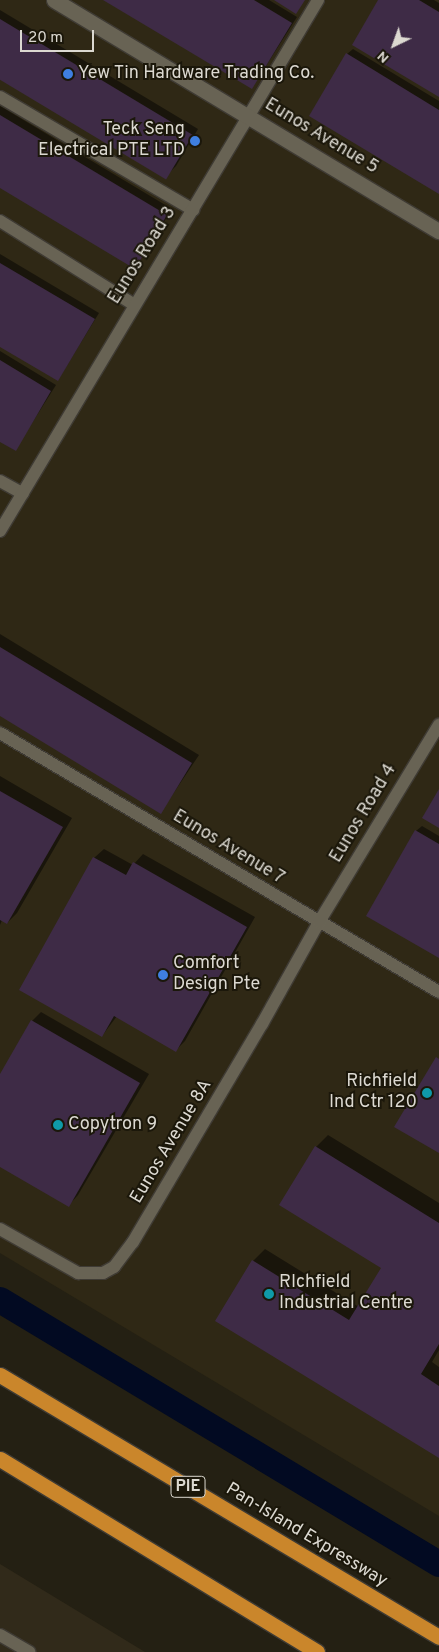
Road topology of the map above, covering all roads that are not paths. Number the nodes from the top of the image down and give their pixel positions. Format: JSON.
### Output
{"nodes":[{"id":1,"x":54,"y":0,"type":"edge"},
{"id":2,"x":318,"y":0,"type":"edge"},
{"id":3,"x":0,"y":97,"type":"edge"},
{"id":4,"x":249,"y":116,"type":"junction"},
{"id":5,"x":193,"y":210,"type":"junction"},
{"id":6,"x":0,"y":221,"type":"edge"},
{"id":7,"x":439,"y":231,"type":"edge"},
{"id":8,"x":133,"y":304,"type":"junction"},
{"id":9,"x":0,"y":481,"type":"edge"},
{"id":10,"x":22,"y":494,"type":"junction"},
{"id":11,"x":0,"y":531,"type":"edge"},
{"id":12,"x":439,"y":725,"type":"edge"},
{"id":13,"x":0,"y":733,"type":"edge"},
{"id":14,"x":318,"y":922,"type":"junction"},
{"id":15,"x":439,"y":992,"type":"edge"},
{"id":16,"x":0,"y":1229,"type":"edge"},
{"id":17,"x":0,"y":1375,"type":"edge"},
{"id":18,"x":0,"y":1459,"type":"edge"},
{"id":19,"x":0,"y":1635,"type":"edge"},
{"id":20,"x":439,"y":1636,"type":"edge"},
{"id":21,"x":29,"y":1652,"type":"edge"},
{"id":22,"x":317,"y":1652,"type":"edge"}],
"edges":[{"from":1,"to":4,"type":"street","name":"Eunos Avenue 5"},
{"from":2,"to":4,"type":"lane","name":"Eunos Road 3"},
{"from":3,"to":5,"type":"lane"},
{"from":4,"to":5,"type":"lane","name":"Eunos Road 3"},
{"from":4,"to":7,"type":"street","name":"Eunos Avenue 5"},
{"from":5,"to":8,"type":"lane","name":"Eunos Road 3"},
{"from":6,"to":8,"type":"lane"},
{"from":8,"to":10,"type":"lane","name":"Eunos Road 3"},
{"from":9,"to":10,"type":"lane"},
{"from":10,"to":11,"type":"lane","name":"Eunos Road 3"},
{"from":12,"to":14,"type":"lane","name":"Eunos Road 4"},
{"from":13,"to":14,"type":"lane","name":"Eunos Avenue 7"},
{"from":14,"to":15,"type":"lane","name":"Eunos Avenue 7"},
{"from":14,"to":16,"type":"lane","name":"Eunos Avenue 8A"},
{"from":17,"to":20,"type":"highway","name":"Pan-Island Expressway","number":"PIE"},
{"from":18,"to":22,"type":"highway"},
{"from":19,"to":21,"type":"lane"}]}
